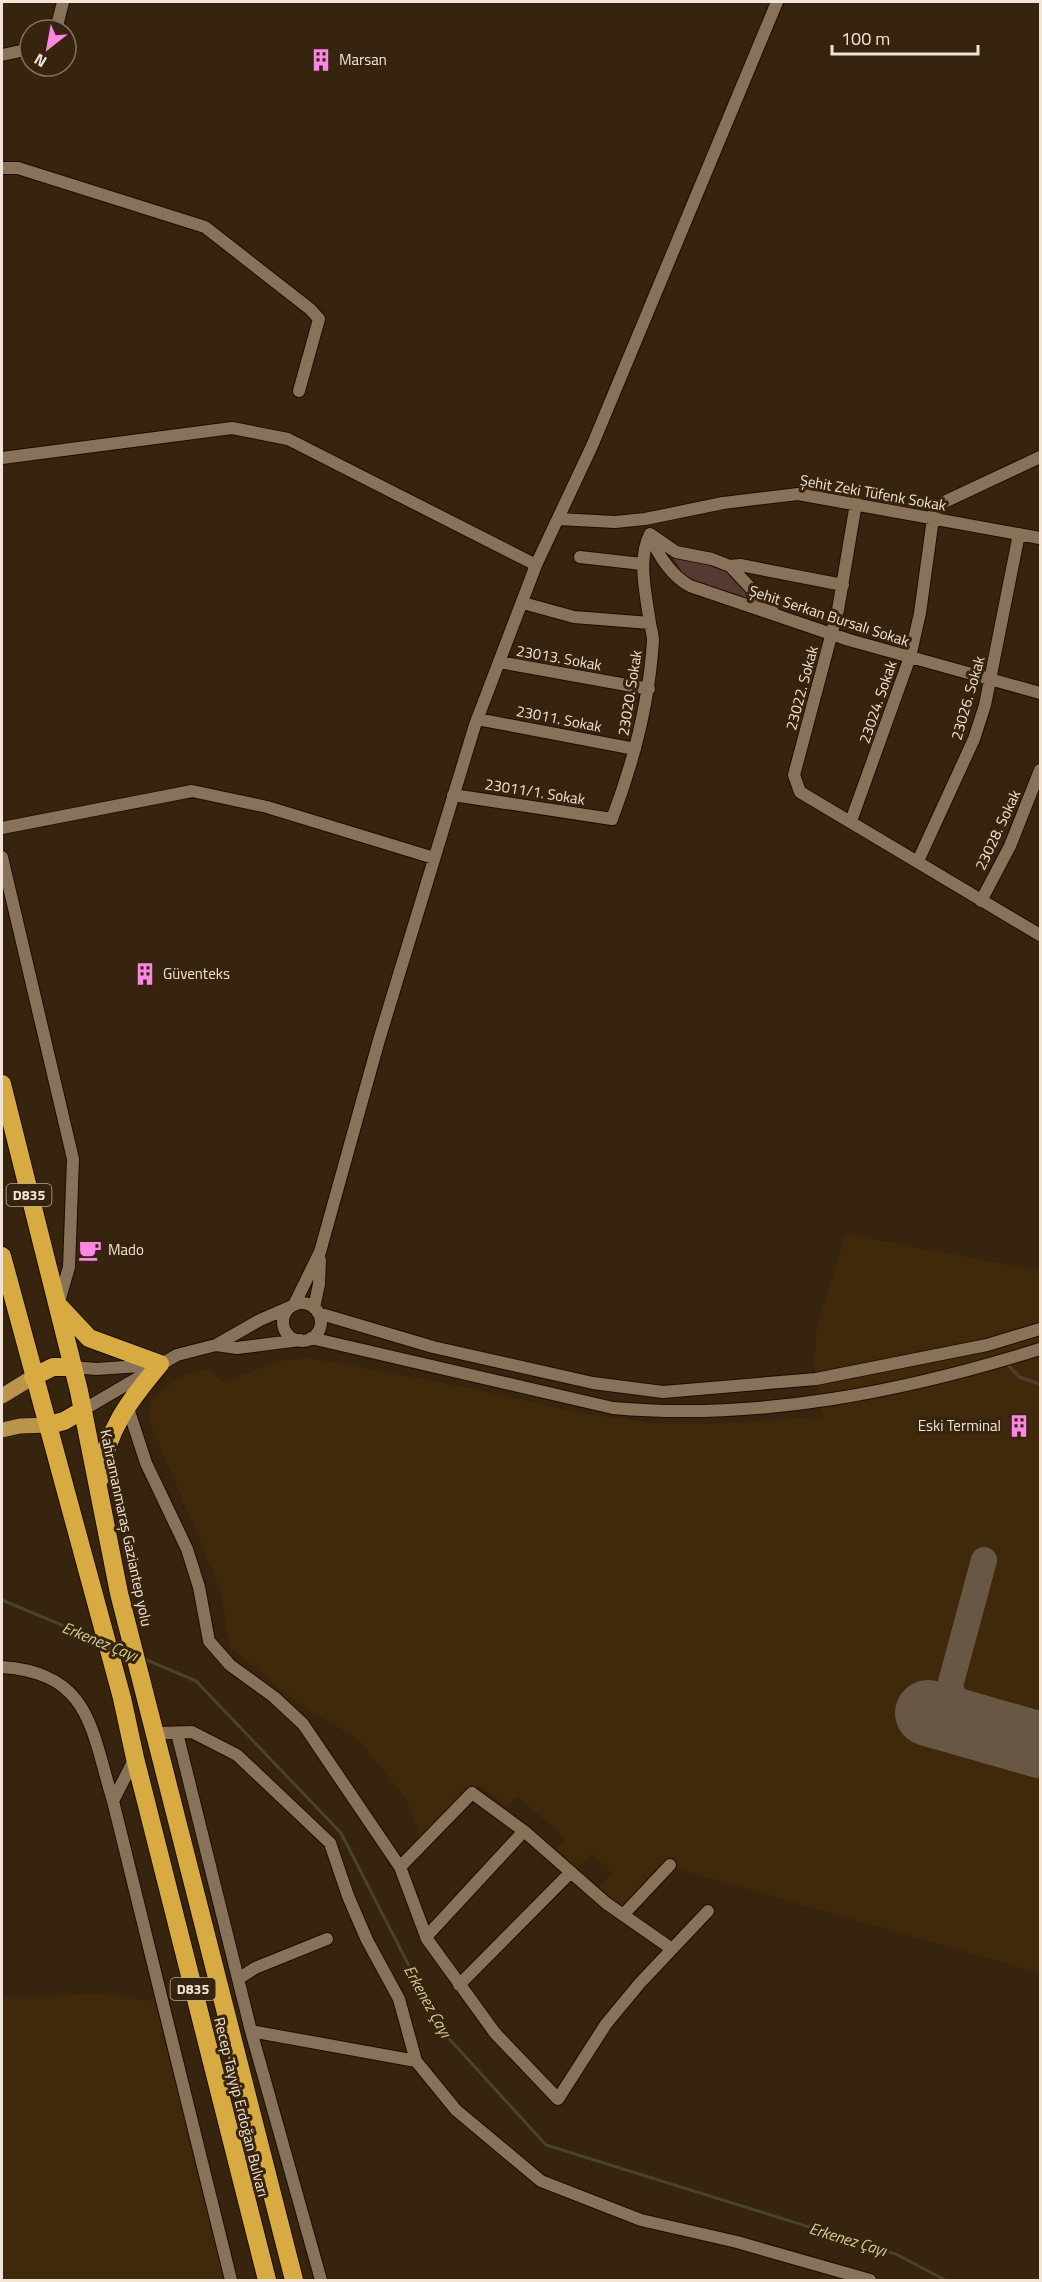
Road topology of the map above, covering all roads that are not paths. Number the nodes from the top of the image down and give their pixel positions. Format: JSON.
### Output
{"nodes":[{"id":1,"x":63,"y":2,"type":"edge"},
{"id":2,"x":777,"y":2,"type":"edge"},
{"id":3,"x":59,"y":18,"type":"edge"},
{"id":4,"x":18,"y":52,"type":"edge"},
{"id":5,"x":2,"y":55,"type":"edge"},
{"id":6,"x":2,"y":168,"type":"edge"},
{"id":7,"x":299,"y":391,"type":"dead end"},
{"id":8,"x":1041,"y":457,"type":"edge"},
{"id":9,"x":2,"y":458,"type":"edge"},
{"id":10,"x":856,"y":503,"type":"junction"},
{"id":11,"x":931,"y":518,"type":"junction"},
{"id":12,"x":558,"y":519,"type":"junction"},
{"id":13,"x":645,"y":519,"type":"junction"},
{"id":14,"x":650,"y":534,"type":"junction"},
{"id":15,"x":1019,"y":534,"type":"junction"},
{"id":16,"x":1041,"y":538,"type":"edge"},
{"id":17,"x":580,"y":557,"type":"dead end"},
{"id":18,"x":642,"y":564,"type":"junction"},
{"id":19,"x":536,"y":565,"type":"junction"},
{"id":20,"x":730,"y":566,"type":"junction"},
{"id":21,"x":843,"y":585,"type":"junction"},
{"id":22,"x":523,"y":603,"type":"junction"},
{"id":23,"x":775,"y":614,"type":"junction"},
{"id":24,"x":650,"y":623,"type":"junction"},
{"id":25,"x":832,"y":634,"type":"junction"},
{"id":26,"x":910,"y":657,"type":"junction"},
{"id":27,"x":499,"y":662,"type":"junction"},
{"id":28,"x":991,"y":681,"type":"junction"},
{"id":29,"x":649,"y":689,"type":"junction"},
{"id":30,"x":1041,"y":693,"type":"edge"},
{"id":31,"x":477,"y":719,"type":"junction"},
{"id":32,"x":635,"y":749,"type":"junction"},
{"id":33,"x":1041,"y":770,"type":"edge"},
{"id":34,"x":453,"y":795,"type":"junction"},
{"id":35,"x":612,"y":819,"type":"joint"},
{"id":36,"x":851,"y":821,"type":"junction"},
{"id":37,"x":2,"y":828,"type":"edge"},
{"id":38,"x":2,"y":857,"type":"edge"},
{"id":39,"x":434,"y":858,"type":"junction"},
{"id":40,"x":918,"y":861,"type":"junction"},
{"id":41,"x":981,"y":901,"type":"junction"},
{"id":42,"x":1041,"y":935,"type":"edge"},
{"id":43,"x":2,"y":1084,"type":"edge"},
{"id":44,"x":320,"y":1252,"type":"junction"},
{"id":45,"x":2,"y":1256,"type":"edge"},
{"id":46,"x":58,"y":1305,"type":"junction"},
{"id":47,"x":292,"y":1306,"type":"junction"},
{"id":48,"x":316,"y":1310,"type":"junction"},
{"id":49,"x":1041,"y":1329,"type":"edge"},
{"id":50,"x":306,"y":1339,"type":"junction"},
{"id":51,"x":998,"y":1342,"type":"junction"},
{"id":52,"x":216,"y":1345,"type":"junction"},
{"id":53,"x":1041,"y":1349,"type":"edge"},
{"id":54,"x":1003,"y":1361,"type":"junction"},
{"id":55,"x":160,"y":1364,"type":"junction"},
{"id":56,"x":73,"y":1367,"type":"junction"},
{"id":57,"x":33,"y":1377,"type":"junction"},
{"id":58,"x":2,"y":1396,"type":"edge"},
{"id":59,"x":127,"y":1405,"type":"junction"},
{"id":60,"x":83,"y":1410,"type":"junction"},
{"id":61,"x":49,"y":1425,"type":"junction"},
{"id":62,"x":2,"y":1431,"type":"edge"},
{"id":63,"x":99,"y":1488,"type":"junction"},
{"id":64,"x":2,"y":1667,"type":"edge"},
{"id":65,"x":148,"y":1707,"type":"joint"},
{"id":66,"x":155,"y":1732,"type":"junction"},
{"id":67,"x":177,"y":1733,"type":"junction"},
{"id":68,"x":135,"y":1758,"type":"junction"},
{"id":69,"x":113,"y":1801,"type":"junction"},
{"id":70,"x":524,"y":1831,"type":"junction"},
{"id":71,"x":670,"y":1865,"type":"dead end"},
{"id":72,"x":400,"y":1867,"type":"junction"},
{"id":73,"x":571,"y":1872,"type":"junction"},
{"id":74,"x":708,"y":1911,"type":"dead end"},
{"id":75,"x":623,"y":1915,"type":"junction"},
{"id":76,"x":426,"y":1937,"type":"junction"},
{"id":77,"x":327,"y":1939,"type":"dead end"},
{"id":78,"x":672,"y":1949,"type":"junction"},
{"id":79,"x":238,"y":1979,"type":"junction"},
{"id":80,"x":459,"y":1985,"type":"junction"},
{"id":81,"x":251,"y":2031,"type":"junction"},
{"id":82,"x":416,"y":2061,"type":"junction"},
{"id":83,"x":231,"y":2280,"type":"edge"},
{"id":84,"x":267,"y":2280,"type":"edge"},
{"id":85,"x":294,"y":2280,"type":"edge"},
{"id":86,"x":321,"y":2280,"type":"edge"},
{"id":87,"x":870,"y":2280,"type":"edge"}],
"edges":[{"from":1,"to":3,"type":"street"},
{"from":2,"to":12,"type":"street"},
{"from":4,"to":5,"type":"street"},
{"from":6,"to":7,"type":"street"},
{"from":8,"to":11,"type":"street"},
{"from":9,"to":19,"type":"street"},
{"from":10,"to":11,"type":"street","name":"Şehit Zeki Tüfenk Sokak"},
{"from":10,"to":13,"type":"street","name":"Şehit Zeki Tüfenk Sokak"},
{"from":10,"to":21,"type":"street","name":"23022. Sokak"},
{"from":11,"to":15,"type":"street","name":"Şehit Zeki Tüfenk Sokak"},
{"from":11,"to":26,"type":"street","name":"23024. Sokak"},
{"from":12,"to":13,"type":"street","name":"Şehit Zeki Tüfenk Sokak"},
{"from":12,"to":19,"type":"street"},
{"from":13,"to":14,"type":"street","name":"Şehit Serkan Bursalı Sokak"},
{"from":14,"to":18,"type":"street","name":"23020. Sokak"},
{"from":14,"to":20,"type":"street"},
{"from":14,"to":23,"type":"street","name":"Şehit Serkan Bursalı Sokak"},
{"from":15,"to":16,"type":"street","name":"Şehit Zeki Tüfenk Sokak"},
{"from":15,"to":28,"type":"street","name":"23026. Sokak"},
{"from":17,"to":18,"type":"street"},
{"from":18,"to":24,"type":"street","name":"23020. Sokak"},
{"from":19,"to":22,"type":"street"},
{"from":20,"to":21,"type":"street"},
{"from":20,"to":23,"type":"street"},
{"from":21,"to":25,"type":"street","name":"23022. Sokak"},
{"from":22,"to":24,"type":"street"},
{"from":22,"to":27,"type":"street"},
{"from":23,"to":25,"type":"street","name":"Şehit Serkan Bursalı Sokak"},
{"from":24,"to":29,"type":"street","name":"23020. Sokak"},
{"from":25,"to":26,"type":"street","name":"Şehit Serkan Bursalı Sokak"},
{"from":25,"to":36,"type":"street","name":"23022. Sokak"},
{"from":26,"to":28,"type":"street","name":"Şehit Serkan Bursalı Sokak"},
{"from":26,"to":36,"type":"street","name":"23024. Sokak"},
{"from":27,"to":29,"type":"street","name":"23013. Sokak"},
{"from":27,"to":31,"type":"street"},
{"from":28,"to":30,"type":"street","name":"Şehit Serkan Bursalı Sokak"},
{"from":28,"to":40,"type":"street","name":"23026. Sokak"},
{"from":29,"to":32,"type":"street","name":"23020. Sokak"},
{"from":31,"to":32,"type":"street","name":"23011. Sokak"},
{"from":31,"to":34,"type":"street"},
{"from":32,"to":35,"type":"street","name":"23020. Sokak"},
{"from":33,"to":41,"type":"street","name":"23028. Sokak"},
{"from":34,"to":35,"type":"street","name":"23011/1. Sokak"},
{"from":34,"to":39,"type":"street"},
{"from":36,"to":40,"type":"street"},
{"from":37,"to":39,"type":"street"},
{"from":38,"to":46,"type":"street"},
{"from":39,"to":44,"type":"street"},
{"from":40,"to":41,"type":"street"},
{"from":41,"to":42,"type":"street"},
{"from":43,"to":46,"type":"highway","number":"D835"},
{"from":44,"to":47,"type":"street"},
{"from":44,"to":48,"type":"street"},
{"from":45,"to":57,"type":"highway","number":"D835"},
{"from":46,"to":55,"type":"highway"},
{"from":46,"to":56,"type":"highway","number":"D835"},
{"from":47,"to":48,"type":"street"},
{"from":47,"to":50,"type":"street"},
{"from":47,"to":52,"type":"street"},
{"from":48,"to":50,"type":"street"},
{"from":48,"to":51,"type":"street"},
{"from":49,"to":51,"type":"street"},
{"from":50,"to":52,"type":"street"},
{"from":50,"to":54,"type":"street"},
{"from":51,"to":54,"type":"street"},
{"from":52,"to":55,"type":"street"},
{"from":53,"to":54,"type":"street"},
{"from":55,"to":56,"type":"street"},
{"from":55,"to":59,"type":"highway"},
{"from":55,"to":60,"type":"street"},
{"from":56,"to":57,"type":"highway"},
{"from":56,"to":60,"type":"highway","name":"Kahramanmaraş Gaziantep yolu","number":"D835"},
{"from":57,"to":58,"type":"main road"},
{"from":57,"to":61,"type":"highway","number":"D835"},
{"from":59,"to":63,"type":"highway"},
{"from":59,"to":72,"type":"street"},
{"from":60,"to":61,"type":"highway"},
{"from":60,"to":63,"type":"highway","name":"Kahramanmaraş Gaziantep yolu","number":"D835"},
{"from":61,"to":62,"type":"main road"},
{"from":61,"to":68,"type":"highway","name":"Recep Tayyip Erdoğan Bulvarı","number":"D835"},
{"from":63,"to":65,"type":"highway","name":"Kahramanmaraş Gaziantep yolu","number":"D835"},
{"from":64,"to":69,"type":"street"},
{"from":65,"to":66,"type":"highway","name":"Recep Tayyip Erdoğan Bulvarı","number":"D835"},
{"from":66,"to":67,"type":"street"},
{"from":66,"to":85,"type":"highway","name":"Recep Tayyip Erdoğan Bulvarı","number":"D835"},
{"from":67,"to":79,"type":"street","name":"Recep Tayyip Erdoğan Bulvarı"},
{"from":67,"to":82,"type":"street"},
{"from":68,"to":69,"type":"street"},
{"from":68,"to":84,"type":"highway","name":"Recep Tayyip Erdoğan Bulvarı","number":"D835"},
{"from":69,"to":83,"type":"street"},
{"from":70,"to":72,"type":"street"},
{"from":70,"to":73,"type":"street"},
{"from":70,"to":76,"type":"street"},
{"from":71,"to":75,"type":"street"},
{"from":72,"to":76,"type":"street"},
{"from":73,"to":75,"type":"street"},
{"from":73,"to":80,"type":"street"},
{"from":74,"to":78,"type":"street"},
{"from":75,"to":78,"type":"street"},
{"from":76,"to":80,"type":"street"},
{"from":77,"to":79,"type":"street"},
{"from":78,"to":80,"type":"street"},
{"from":79,"to":81,"type":"street","name":"Recep Tayyip Erdoğan Bulvarı"},
{"from":81,"to":82,"type":"street"},
{"from":81,"to":86,"type":"street","name":"Recep Tayyip Erdoğan Bulvarı"},
{"from":82,"to":87,"type":"street"}]}
